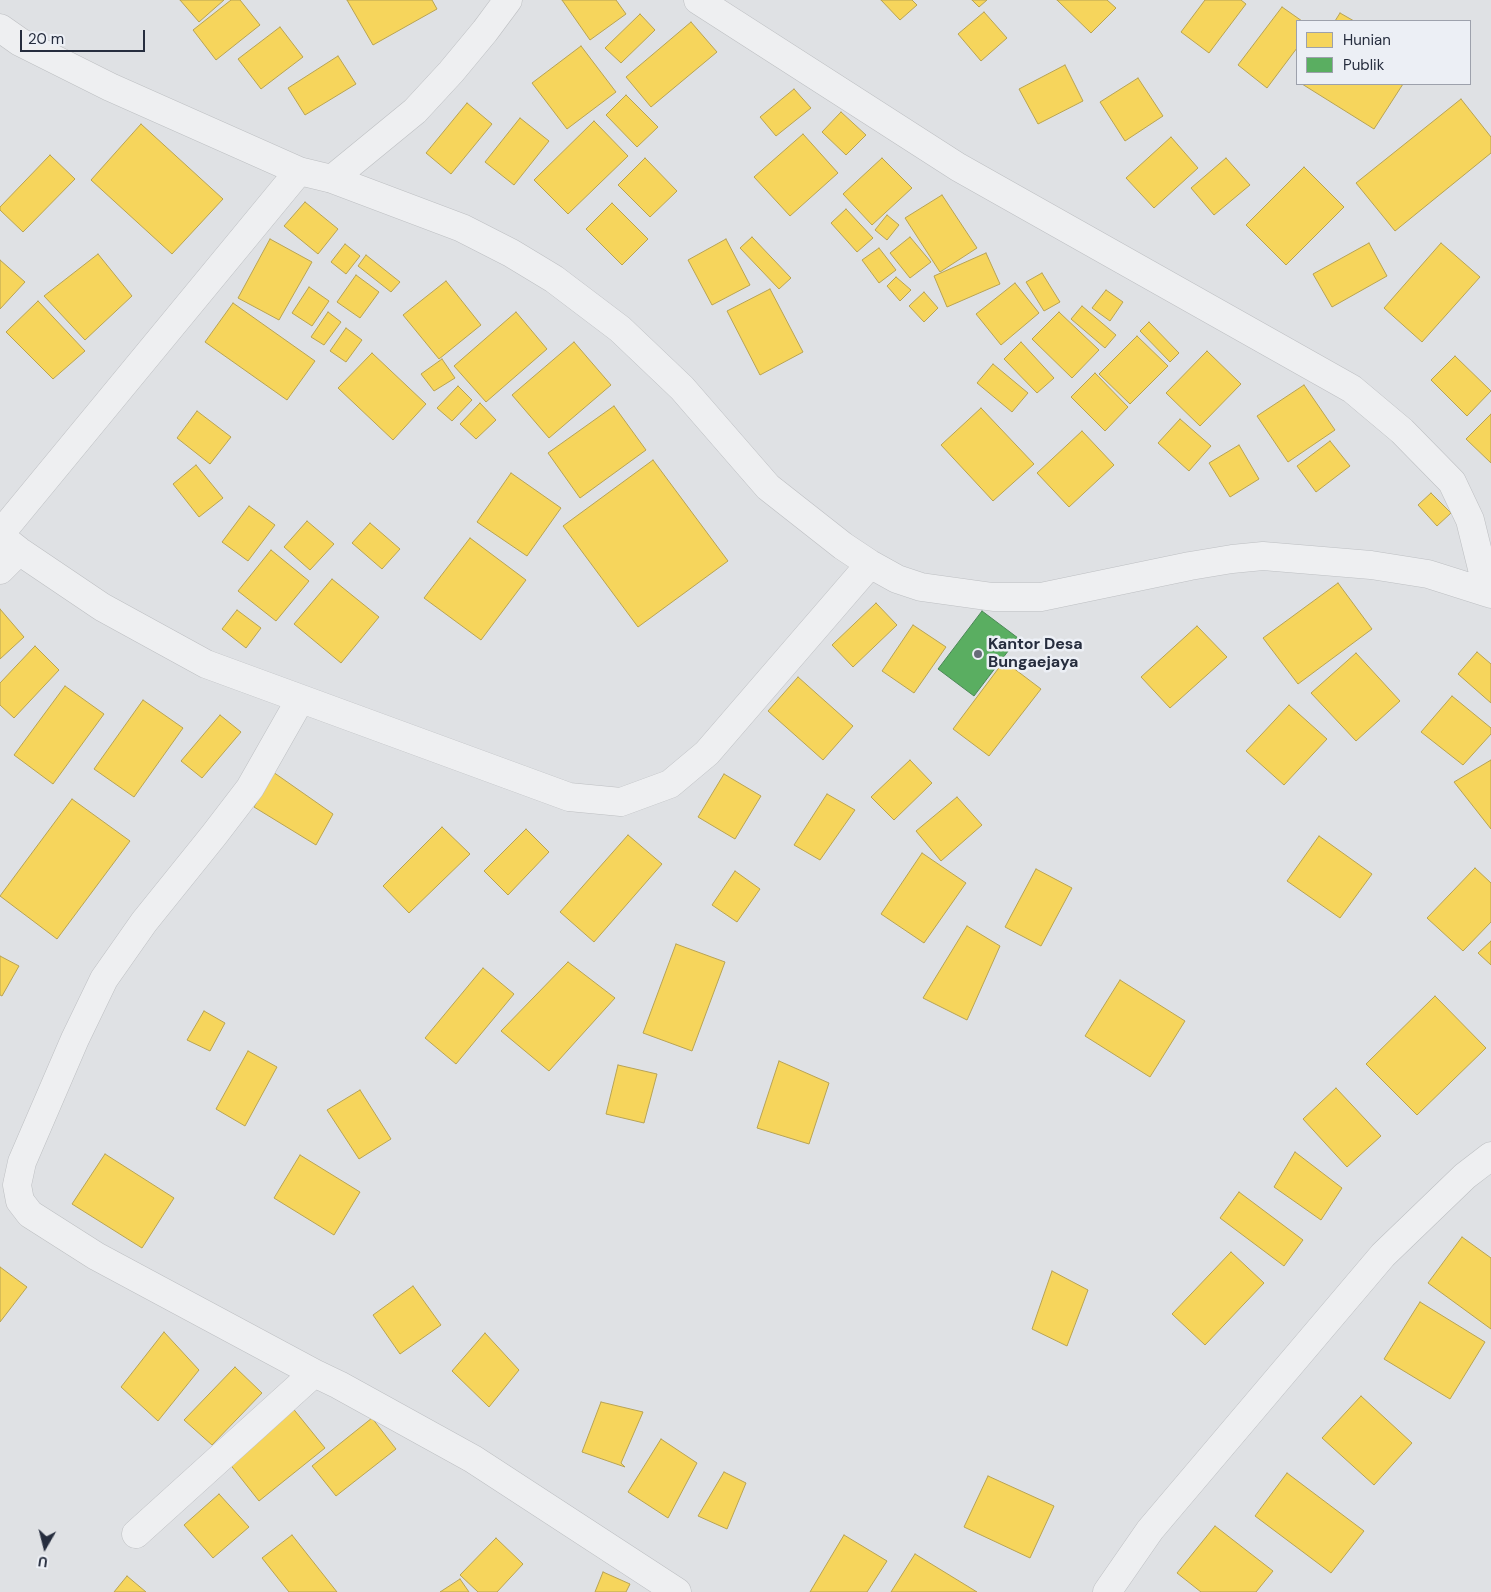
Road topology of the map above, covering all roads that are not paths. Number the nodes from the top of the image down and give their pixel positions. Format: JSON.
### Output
{"nodes":[{"id":1,"x":508,"y":0,"type":"edge"},
{"id":2,"x":698,"y":0,"type":"edge"},
{"id":3,"x":0,"y":28,"type":"edge"},
{"id":4,"x":299,"y":171,"type":"junction"},
{"id":5,"x":332,"y":179,"type":"junction"},
{"id":6,"x":5,"y":548,"type":"edge"},
{"id":7,"x":870,"y":564,"type":"junction"},
{"id":8,"x":1490,"y":594,"type":"edge"},
{"id":9,"x":300,"y":700,"type":"junction"},
{"id":10,"x":1491,"y":1156,"type":"edge"},
{"id":11,"x":314,"y":1373,"type":"junction"},
{"id":12,"x":136,"y":1534,"type":"dead end"},
{"id":13,"x":676,"y":1592,"type":"edge"},
{"id":14,"x":1107,"y":1592,"type":"edge"}],
"edges":[{"from":1,"to":5,"type":"street"},
{"from":2,"to":8,"type":"street"},
{"from":3,"to":4,"type":"street"},
{"from":4,"to":5,"type":"street"},
{"from":4,"to":6,"type":"street"},
{"from":5,"to":7,"type":"street"},
{"from":6,"to":9,"type":"street"},
{"from":7,"to":8,"type":"street"},
{"from":7,"to":9,"type":"street"},
{"from":9,"to":11,"type":"street"},
{"from":10,"to":14,"type":"street"},
{"from":11,"to":12,"type":"street"},
{"from":11,"to":13,"type":"street"}]}
